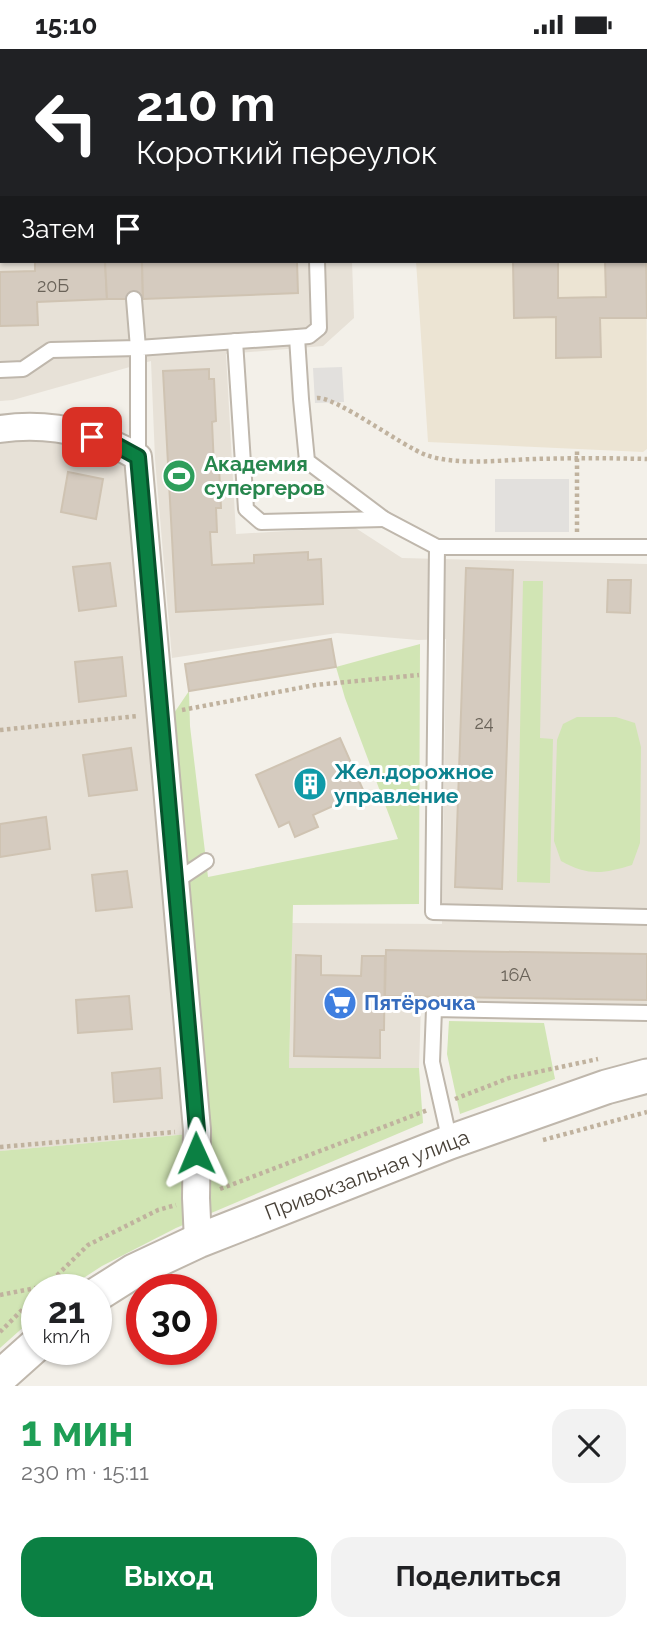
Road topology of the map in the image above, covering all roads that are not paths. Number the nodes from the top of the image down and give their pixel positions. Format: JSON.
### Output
{"nodes":[{"id":1,"x":317,"y":263,"type":"edge"},
{"id":2,"x":134,"y":299,"type":"dead end"},
{"id":3,"x":298,"y":337,"type":"junction"},
{"id":4,"x":235,"y":341,"type":"junction"},
{"id":5,"x":138,"y":348,"type":"junction"},
{"id":6,"x":0,"y":370,"type":"edge"},
{"id":7,"x":0,"y":429,"type":"edge"},
{"id":8,"x":138,"y":457,"type":"junction"},
{"id":9,"x":384,"y":519,"type":"junction"},
{"id":10,"x":437,"y":547,"type":"junction"},
{"id":11,"x":647,"y":547,"type":"edge"},
{"id":12,"x":206,"y":861,"type":"dead end"},
{"id":13,"x":176,"y":881,"type":"junction"},
{"id":14,"x":647,"y":917,"type":"edge"},
{"id":15,"x":647,"y":1013,"type":"edge"},
{"id":16,"x":647,"y":1076,"type":"edge"},
{"id":17,"x":450,"y":1142,"type":"junction"},
{"id":18,"x":198,"y":1241,"type":"junction"},
{"id":19,"x":112,"y":1279,"type":"edge"},
{"id":20,"x":21,"y":1358,"type":"edge"},
{"id":21,"x":0,"y":1377,"type":"edge"}],
"edges":[{"from":1,"to":3,"type":"lane"},
{"from":2,"to":5,"type":"lane"},
{"from":3,"to":4,"type":"lane"},
{"from":3,"to":9,"type":"lane"},
{"from":4,"to":5,"type":"lane"},
{"from":4,"to":9,"type":"lane"},
{"from":5,"to":6,"type":"lane"},
{"from":5,"to":8,"type":"lane"},
{"from":7,"to":8,"type":"street"},
{"from":8,"to":13,"type":"street"},
{"from":9,"to":10,"type":"lane"},
{"from":10,"to":11,"type":"lane"},
{"from":10,"to":14,"type":"lane"},
{"from":12,"to":13,"type":"lane"},
{"from":13,"to":18,"type":"street"},
{"from":15,"to":17,"type":"lane"},
{"from":16,"to":17,"type":"street","name":"Привокзальная улица"},
{"from":17,"to":18,"type":"street","name":"Привокзальная улица"},
{"from":18,"to":19,"type":"street","name":"Привокзальная улица"},
{"from":20,"to":21,"type":"street"}]}
